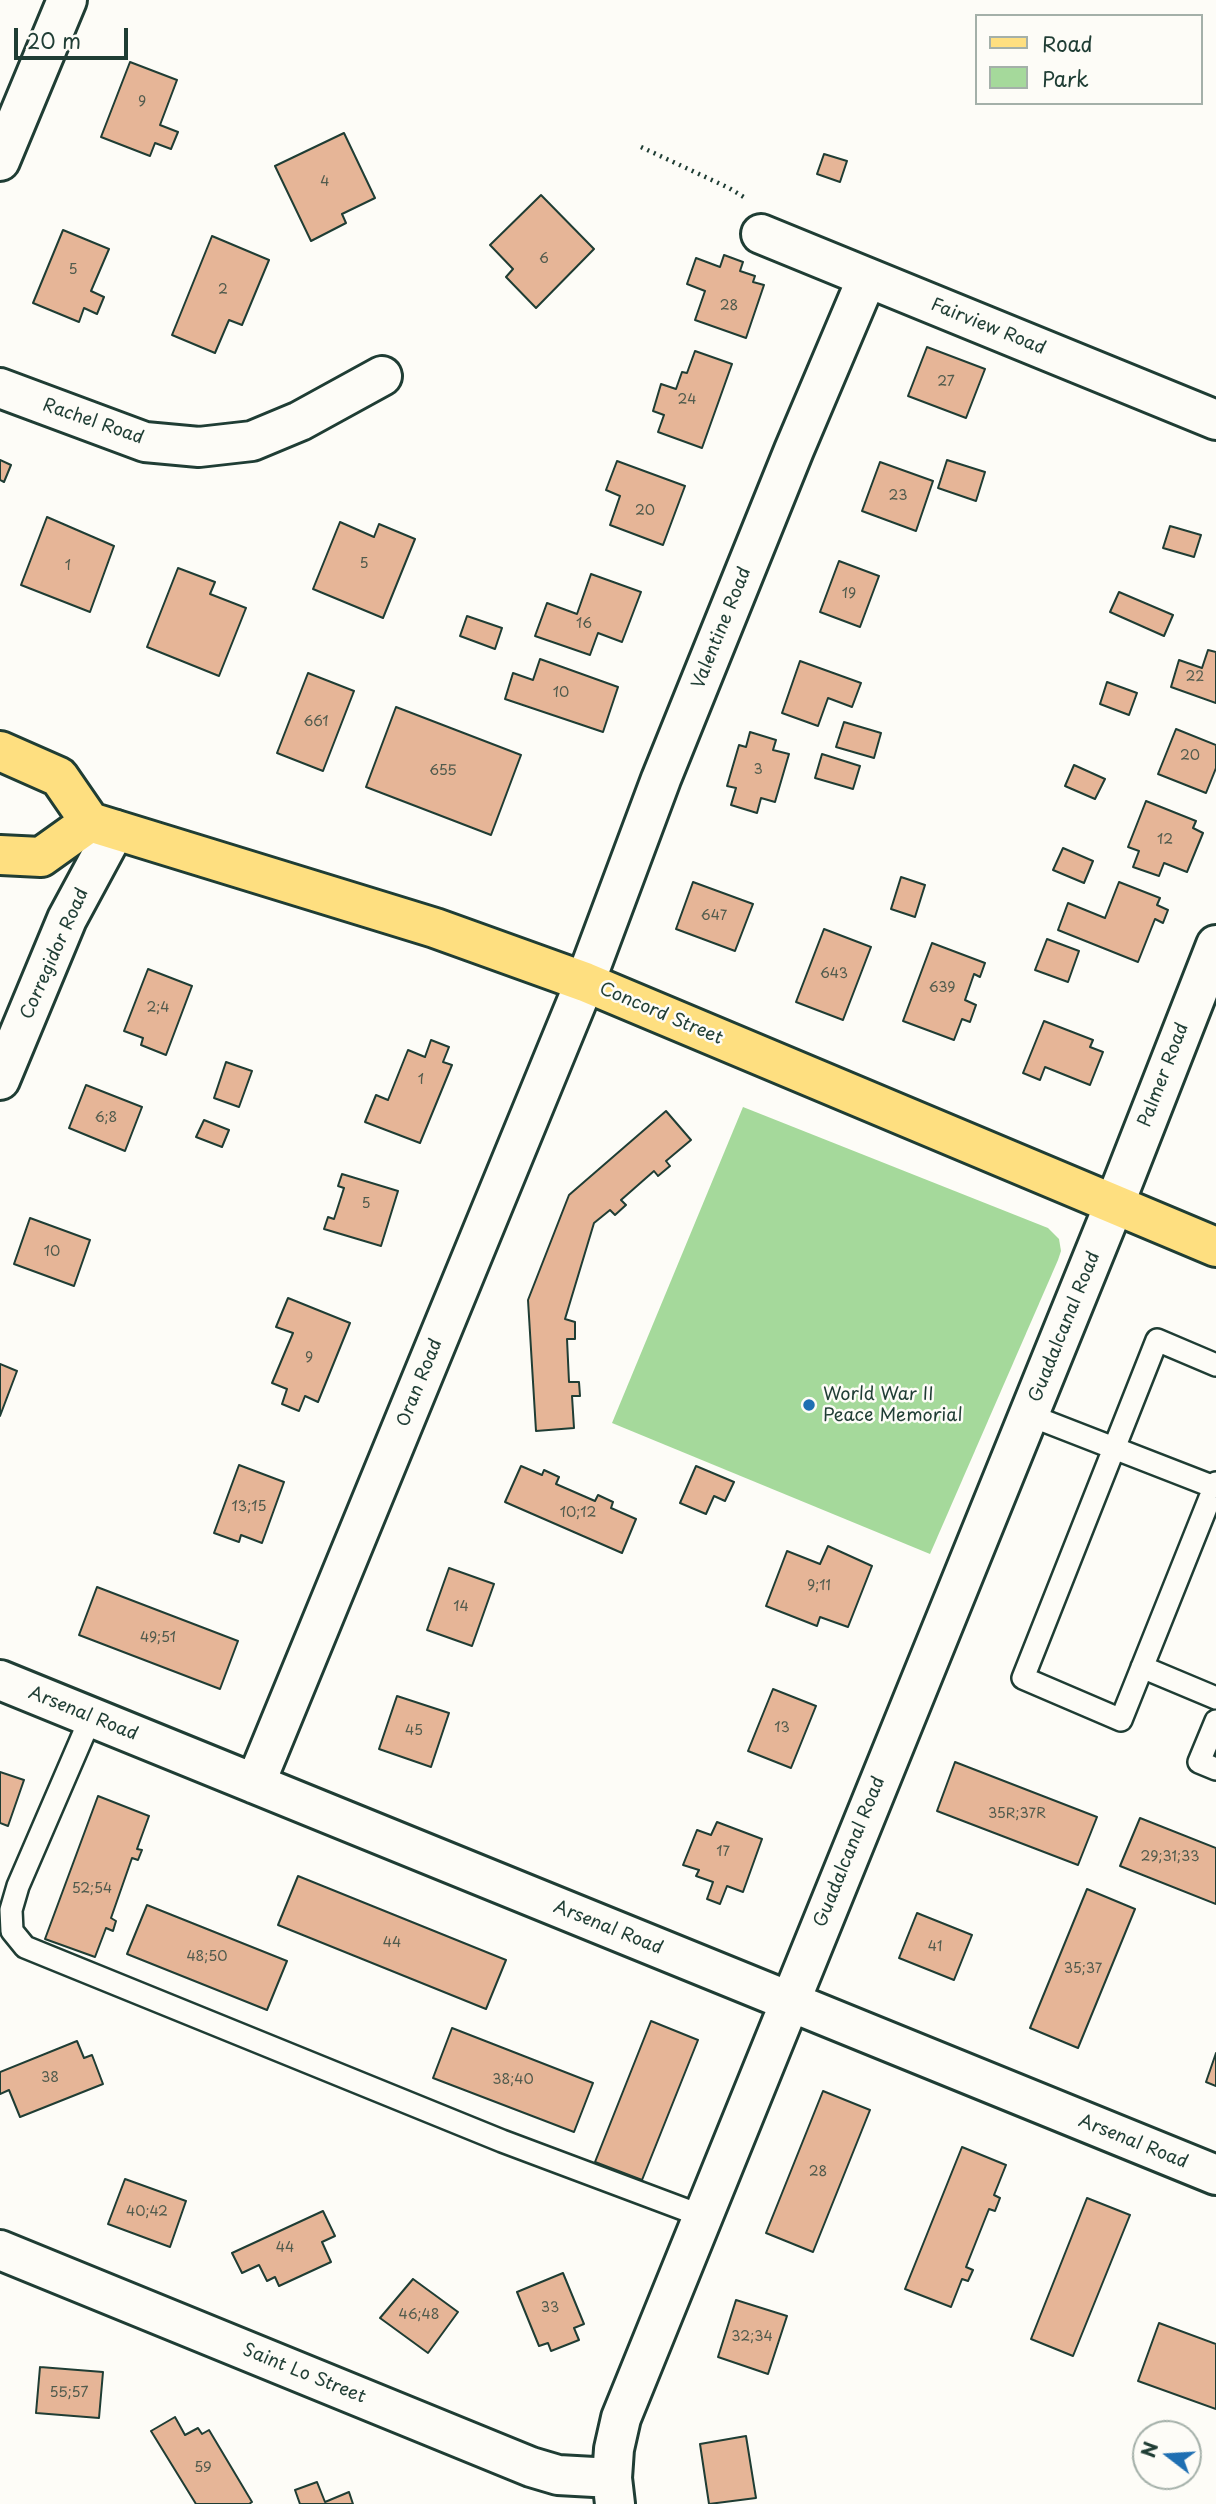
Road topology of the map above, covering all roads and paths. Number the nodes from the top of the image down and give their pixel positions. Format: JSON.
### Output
{"nodes":[{"id":1,"x":67,"y":0,"type":"edge"},
{"id":2,"x":641,"y":147,"type":"dead end"},
{"id":3,"x":0,"y":161,"type":"edge"},
{"id":4,"x":761,"y":234,"type":"joint"},
{"id":5,"x":867,"y":278,"type":"junction"},
{"id":6,"x":382,"y":376,"type":"dead end"},
{"id":7,"x":0,"y":388,"type":"edge"},
{"id":8,"x":1216,"y":420,"type":"edge"},
{"id":9,"x":0,"y":751,"type":"edge"},
{"id":10,"x":102,"y":826,"type":"junction"},
{"id":11,"x":0,"y":855,"type":"edge"},
{"id":12,"x":1216,"y":945,"type":"edge"},
{"id":13,"x":585,"y":982,"type":"junction"},
{"id":14,"x":0,"y":1080,"type":"edge"},
{"id":15,"x":1114,"y":1205,"type":"junction"},
{"id":16,"x":1216,"y":1247,"type":"edge"},
{"id":17,"x":1216,"y":1364,"type":"edge"},
{"id":18,"x":1029,"y":1415,"type":"junction"},
{"id":19,"x":1114,"y":1448,"type":"junction"},
{"id":20,"x":1215,"y":1485,"type":"edge"},
{"id":21,"x":1142,"y":1667,"type":"junction"},
{"id":22,"x":0,"y":1680,"type":"edge"},
{"id":23,"x":1216,"y":1698,"type":"edge"},
{"id":24,"x":91,"y":1717,"type":"junction"},
{"id":25,"x":1216,"y":1721,"type":"edge"},
{"id":26,"x":1216,"y":1769,"type":"edge"},
{"id":27,"x":255,"y":1784,"type":"junction"},
{"id":28,"x":789,"y":2001,"type":"junction"},
{"id":29,"x":1216,"y":2175,"type":"edge"},
{"id":30,"x":702,"y":2216,"type":"junction"},
{"id":31,"x":0,"y":2250,"type":"edge"},
{"id":32,"x":614,"y":2491,"type":"edge"}],
"edges":[{"from":1,"to":3,"type":"street"},
{"from":2,"to":4,"type":"path"},
{"from":4,"to":5,"type":"street","name":"Fairview Road"},
{"from":5,"to":8,"type":"street","name":"Fairview Road"},
{"from":5,"to":13,"type":"street","name":"Valentine Road"},
{"from":6,"to":7,"type":"street","name":"Rachel Road"},
{"from":9,"to":10,"type":"main road"},
{"from":10,"to":11,"type":"main road"},
{"from":10,"to":13,"type":"main road","name":"Concord Street"},
{"from":10,"to":14,"type":"street","name":"Corregidor Road"},
{"from":12,"to":15,"type":"street","name":"Palmer Road"},
{"from":13,"to":15,"type":"main road","name":"Concord Street"},
{"from":13,"to":27,"type":"street","name":"Oran Road"},
{"from":15,"to":16,"type":"main road","name":"Concord Street"},
{"from":15,"to":18,"type":"street","name":"Guadalcanal Road"},
{"from":17,"to":19,"type":"lane"},
{"from":18,"to":19,"type":"lane"},
{"from":18,"to":28,"type":"street","name":"Guadalcanal Road"},
{"from":19,"to":20,"type":"lane"},
{"from":19,"to":21,"type":"lane"},
{"from":20,"to":21,"type":"lane"},
{"from":21,"to":23,"type":"lane"},
{"from":22,"to":24,"type":"street","name":"Arsenal Road"},
{"from":24,"to":27,"type":"street","name":"Arsenal Road"},
{"from":24,"to":30,"type":"lane"},
{"from":25,"to":26,"type":"lane"},
{"from":27,"to":28,"type":"street","name":"Arsenal Road"},
{"from":28,"to":29,"type":"street","name":"Arsenal Road"},
{"from":28,"to":30,"type":"street","name":"Guadalcanal Road"},
{"from":30,"to":32,"type":"street","name":"Guadalcanal Road"},
{"from":31,"to":32,"type":"street","name":"Saint Lo Street"}]}
